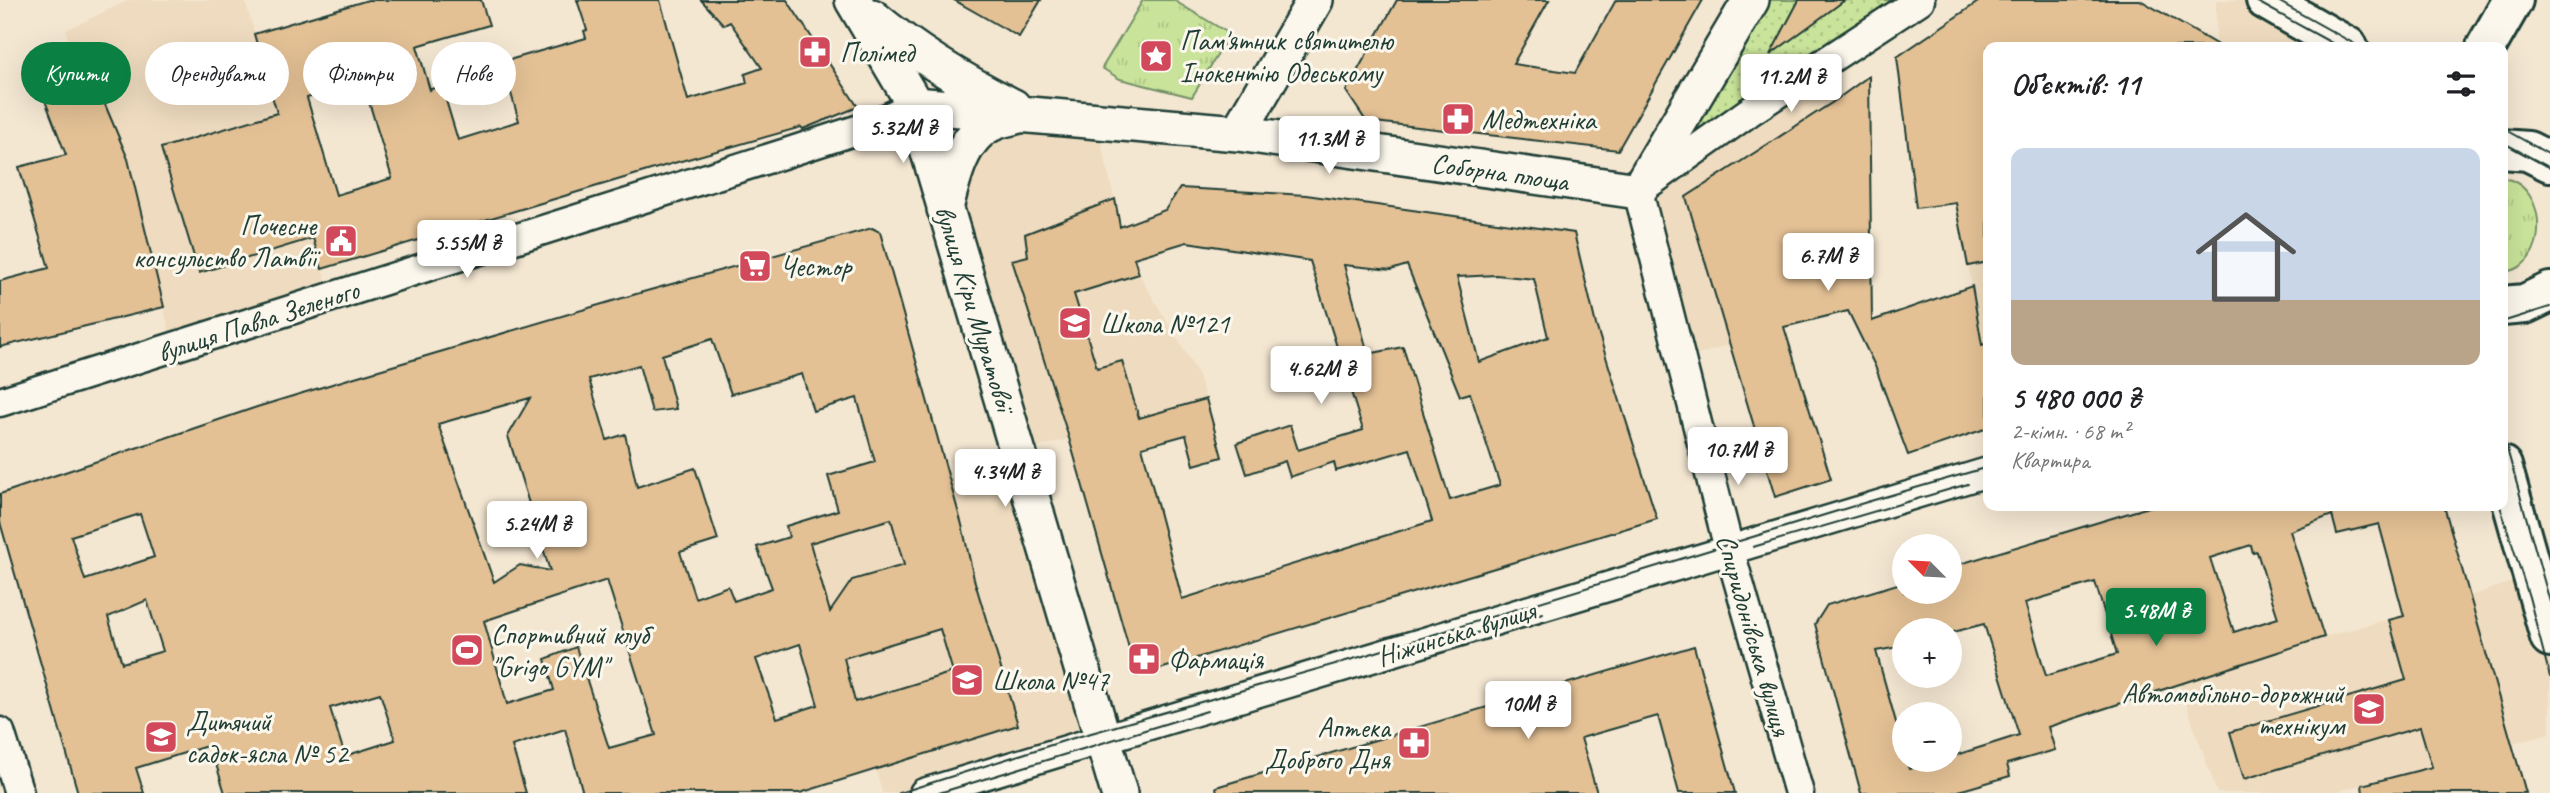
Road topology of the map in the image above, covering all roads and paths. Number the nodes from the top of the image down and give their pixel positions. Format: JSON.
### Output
{"nodes":[{"id":1,"x":853,"y":0,"type":"edge"},
{"id":2,"x":1315,"y":0,"type":"edge"},
{"id":3,"x":1751,"y":0,"type":"edge"},
{"id":4,"x":1920,"y":0,"type":"edge"},
{"id":5,"x":2266,"y":0,"type":"edge"},
{"id":6,"x":2513,"y":0,"type":"edge"},
{"id":7,"x":2339,"y":42,"type":"edge"},
{"id":8,"x":2489,"y":42,"type":"edge"},
{"id":9,"x":915,"y":105,"type":"junction"},
{"id":10,"x":1025,"y":114,"type":"junction"},
{"id":11,"x":1238,"y":133,"type":"junction"},
{"id":12,"x":2508,"y":138,"type":"edge"},
{"id":13,"x":2508,"y":149,"type":"edge"},
{"id":14,"x":2546,"y":160,"type":"edge"},
{"id":15,"x":1638,"y":191,"type":"junction"},
{"id":16,"x":946,"y":209,"type":"junction"},
{"id":17,"x":0,"y":402,"type":"edge"},
{"id":18,"x":1983,"y":474,"type":"edge"},
{"id":19,"x":2508,"y":487,"type":"edge"},
{"id":20,"x":1729,"y":550,"type":"junction"},
{"id":21,"x":2550,"y":637,"type":"edge"},
{"id":22,"x":0,"y":732,"type":"edge"},
{"id":23,"x":1103,"y":738,"type":"junction"},
{"id":24,"x":19,"y":793,"type":"edge"},
{"id":25,"x":924,"y":793,"type":"edge"},
{"id":26,"x":1119,"y":793,"type":"edge"},
{"id":27,"x":1799,"y":793,"type":"edge"}],
"edges":[{"from":1,"to":9,"type":"street","name":"Соборна площа"},
{"from":1,"to":10,"type":"street","name":"Соборна площа"},
{"from":2,"to":11,"type":"street"},
{"from":3,"to":15,"type":"street"},
{"from":4,"to":15,"type":"street"},
{"from":5,"to":7,"type":"main road"},
{"from":6,"to":8,"type":"main road"},
{"from":9,"to":10,"type":"street","name":"Соборна площа"},
{"from":9,"to":16,"type":"street","name":"вулиця Кіри Муратової"},
{"from":9,"to":17,"type":"street","name":"вулиця Павла Зеленого"},
{"from":10,"to":11,"type":"street","name":"Соборна площа"},
{"from":10,"to":16,"type":"street"},
{"from":11,"to":15,"type":"street","name":"Соборна площа"},
{"from":12,"to":14,"type":"main road"},
{"from":13,"to":14,"type":"main road"},
{"from":15,"to":20,"type":"street","name":"Спиридонівська вулиця"},
{"from":16,"to":23,"type":"street","name":"вулиця Кіри Муратової"},
{"from":18,"to":20,"type":"street","name":"Ніжинська вулиця"},
{"from":19,"to":21,"type":"main road"},
{"from":20,"to":23,"type":"street","name":"Ніжинська вулиця"},
{"from":20,"to":27,"type":"street","name":"Спиридонівська вулиця"},
{"from":22,"to":24,"type":"street"},
{"from":23,"to":25,"type":"street","name":"Ніжинська вулиця"},
{"from":23,"to":26,"type":"street","name":"вулиця Кіри Муратової"}]}
